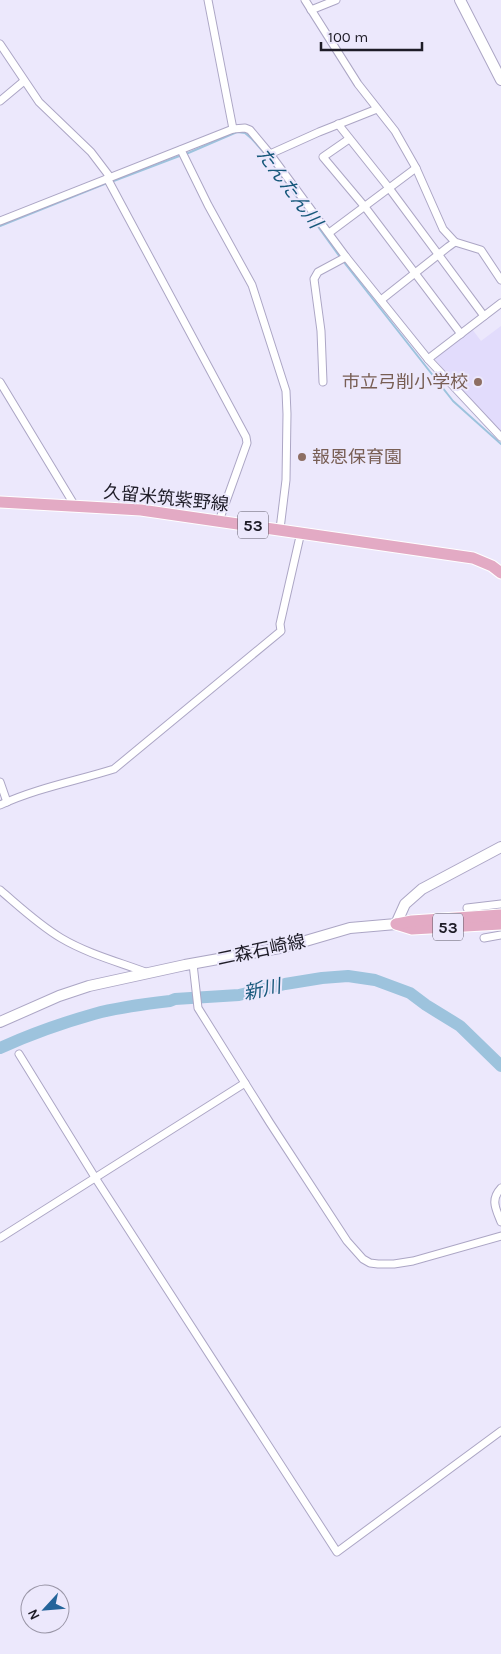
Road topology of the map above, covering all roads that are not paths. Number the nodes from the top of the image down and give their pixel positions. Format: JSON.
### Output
{"nodes":[{"id":1,"x":208,"y":0,"type":"edge"},
{"id":2,"x":305,"y":0,"type":"edge"},
{"id":3,"x":336,"y":0,"type":"edge"},
{"id":4,"x":460,"y":0,"type":"edge"},
{"id":5,"x":311,"y":10,"type":"junction"},
{"id":6,"x":0,"y":44,"type":"edge"},
{"id":7,"x":501,"y":80,"type":"edge"},
{"id":8,"x":24,"y":81,"type":"junction"},
{"id":9,"x":0,"y":101,"type":"edge"},
{"id":10,"x":377,"y":110,"type":"junction"},
{"id":11,"x":338,"y":124,"type":"junction"},
{"id":12,"x":233,"y":129,"type":"junction"},
{"id":13,"x":349,"y":139,"type":"junction"},
{"id":14,"x":181,"y":150,"type":"junction"},
{"id":15,"x":270,"y":154,"type":"junction"},
{"id":16,"x":416,"y":168,"type":"junction"},
{"id":17,"x":109,"y":178,"type":"junction"},
{"id":18,"x":390,"y":188,"type":"junction"},
{"id":19,"x":364,"y":207,"type":"junction"},
{"id":20,"x":0,"y":220,"type":"edge"},
{"id":21,"x":329,"y":233,"type":"junction"},
{"id":22,"x":456,"y":242,"type":"junction"},
{"id":23,"x":438,"y":254,"type":"junction"},
{"id":24,"x":346,"y":257,"type":"junction"},
{"id":25,"x":415,"y":273,"type":"junction"},
{"id":26,"x":501,"y":280,"type":"edge"},
{"id":27,"x":381,"y":300,"type":"junction"},
{"id":28,"x":501,"y":303,"type":"edge"},
{"id":29,"x":484,"y":316,"type":"junction"},
{"id":30,"x":461,"y":334,"type":"junction"},
{"id":31,"x":428,"y":359,"type":"junction"},
{"id":32,"x":0,"y":382,"type":"edge"},
{"id":33,"x":323,"y":382,"type":"dead end"},
{"id":34,"x":501,"y":437,"type":"edge"},
{"id":35,"x":0,"y":502,"type":"edge"},
{"id":36,"x":75,"y":506,"type":"junction"},
{"id":37,"x":219,"y":520,"type":"junction"},
{"id":38,"x":280,"y":529,"type":"junction"},
{"id":39,"x":301,"y":532,"type":"junction"},
{"id":40,"x":501,"y":573,"type":"edge"},
{"id":41,"x":0,"y":782,"type":"edge"},
{"id":42,"x":3,"y":804,"type":"edge"},
{"id":43,"x":501,"y":847,"type":"edge"},
{"id":44,"x":0,"y":890,"type":"edge"},
{"id":45,"x":501,"y":904,"type":"edge"},
{"id":46,"x":467,"y":908,"type":"dead end"},
{"id":47,"x":501,"y":915,"type":"edge"},
{"id":48,"x":396,"y":924,"type":"junction"},
{"id":49,"x":501,"y":924,"type":"edge"},
{"id":50,"x":501,"y":935,"type":"edge"},
{"id":51,"x":484,"y":938,"type":"dead end"},
{"id":52,"x":193,"y":964,"type":"junction"},
{"id":53,"x":149,"y":973,"type":"junction"},
{"id":54,"x":0,"y":1022,"type":"edge"},
{"id":55,"x":19,"y":1054,"type":"dead end"},
{"id":56,"x":245,"y":1083,"type":"junction"},
{"id":57,"x":96,"y":1178,"type":"junction"},
{"id":58,"x":501,"y":1188,"type":"edge"},
{"id":59,"x":501,"y":1222,"type":"edge"},
{"id":60,"x":501,"y":1236,"type":"edge"},
{"id":61,"x":0,"y":1238,"type":"edge"},
{"id":62,"x":501,"y":1431,"type":"edge"}],
"edges":[{"from":1,"to":12,"type":"street"},
{"from":2,"to":5,"type":"street"},
{"from":3,"to":5,"type":"street"},
{"from":4,"to":7,"type":"main road"},
{"from":5,"to":10,"type":"street"},
{"from":6,"to":8,"type":"street"},
{"from":8,"to":9,"type":"street"},
{"from":8,"to":17,"type":"street"},
{"from":10,"to":11,"type":"street"},
{"from":10,"to":16,"type":"street"},
{"from":11,"to":13,"type":"street"},
{"from":11,"to":15,"type":"street"},
{"from":12,"to":14,"type":"street"},
{"from":12,"to":15,"type":"street"},
{"from":13,"to":18,"type":"street"},
{"from":13,"to":19,"type":"street"},
{"from":14,"to":17,"type":"street"},
{"from":14,"to":38,"type":"street"},
{"from":15,"to":21,"type":"street"},
{"from":16,"to":18,"type":"street"},
{"from":16,"to":22,"type":"street"},
{"from":17,"to":20,"type":"street"},
{"from":17,"to":37,"type":"street"},
{"from":18,"to":19,"type":"street"},
{"from":18,"to":23,"type":"street"},
{"from":19,"to":21,"type":"street"},
{"from":19,"to":25,"type":"street"},
{"from":21,"to":24,"type":"street"},
{"from":22,"to":23,"type":"street"},
{"from":22,"to":26,"type":"street"},
{"from":23,"to":25,"type":"street"},
{"from":23,"to":29,"type":"street"},
{"from":24,"to":27,"type":"street"},
{"from":24,"to":33,"type":"street"},
{"from":25,"to":27,"type":"street"},
{"from":25,"to":30,"type":"street"},
{"from":27,"to":31,"type":"street"},
{"from":28,"to":29,"type":"street"},
{"from":29,"to":30,"type":"street"},
{"from":30,"to":31,"type":"street"},
{"from":31,"to":34,"type":"street"},
{"from":32,"to":36,"type":"street"},
{"from":35,"to":36,"type":"main road","name":"久留米筑紫野線","number":"53"},
{"from":36,"to":37,"type":"main road","name":"久留米筑紫野線","number":"53"},
{"from":37,"to":38,"type":"main road","name":"久留米筑紫野線","number":"53"},
{"from":38,"to":39,"type":"main road","name":"久留米筑紫野線","number":"53"},
{"from":39,"to":40,"type":"main road","name":"久留米筑紫野線","number":"53"},
{"from":39,"to":42,"type":"street"},
{"from":41,"to":42,"type":"street"},
{"from":43,"to":48,"type":"main road"},
{"from":44,"to":53,"type":"street"},
{"from":45,"to":46,"type":"street"},
{"from":47,"to":48,"type":"main road","number":"53"},
{"from":48,"to":49,"type":"main road","number":"53"},
{"from":48,"to":52,"type":"main road","name":"二森石崎線"},
{"from":50,"to":51,"type":"street"},
{"from":52,"to":53,"type":"main road","name":"二森石崎線"},
{"from":52,"to":56,"type":"street"},
{"from":53,"to":54,"type":"main road","name":"二森石崎線"},
{"from":55,"to":57,"type":"street"},
{"from":56,"to":57,"type":"street"},
{"from":56,"to":60,"type":"street"},
{"from":57,"to":61,"type":"street"},
{"from":57,"to":62,"type":"street"},
{"from":58,"to":59,"type":"street"}]}
